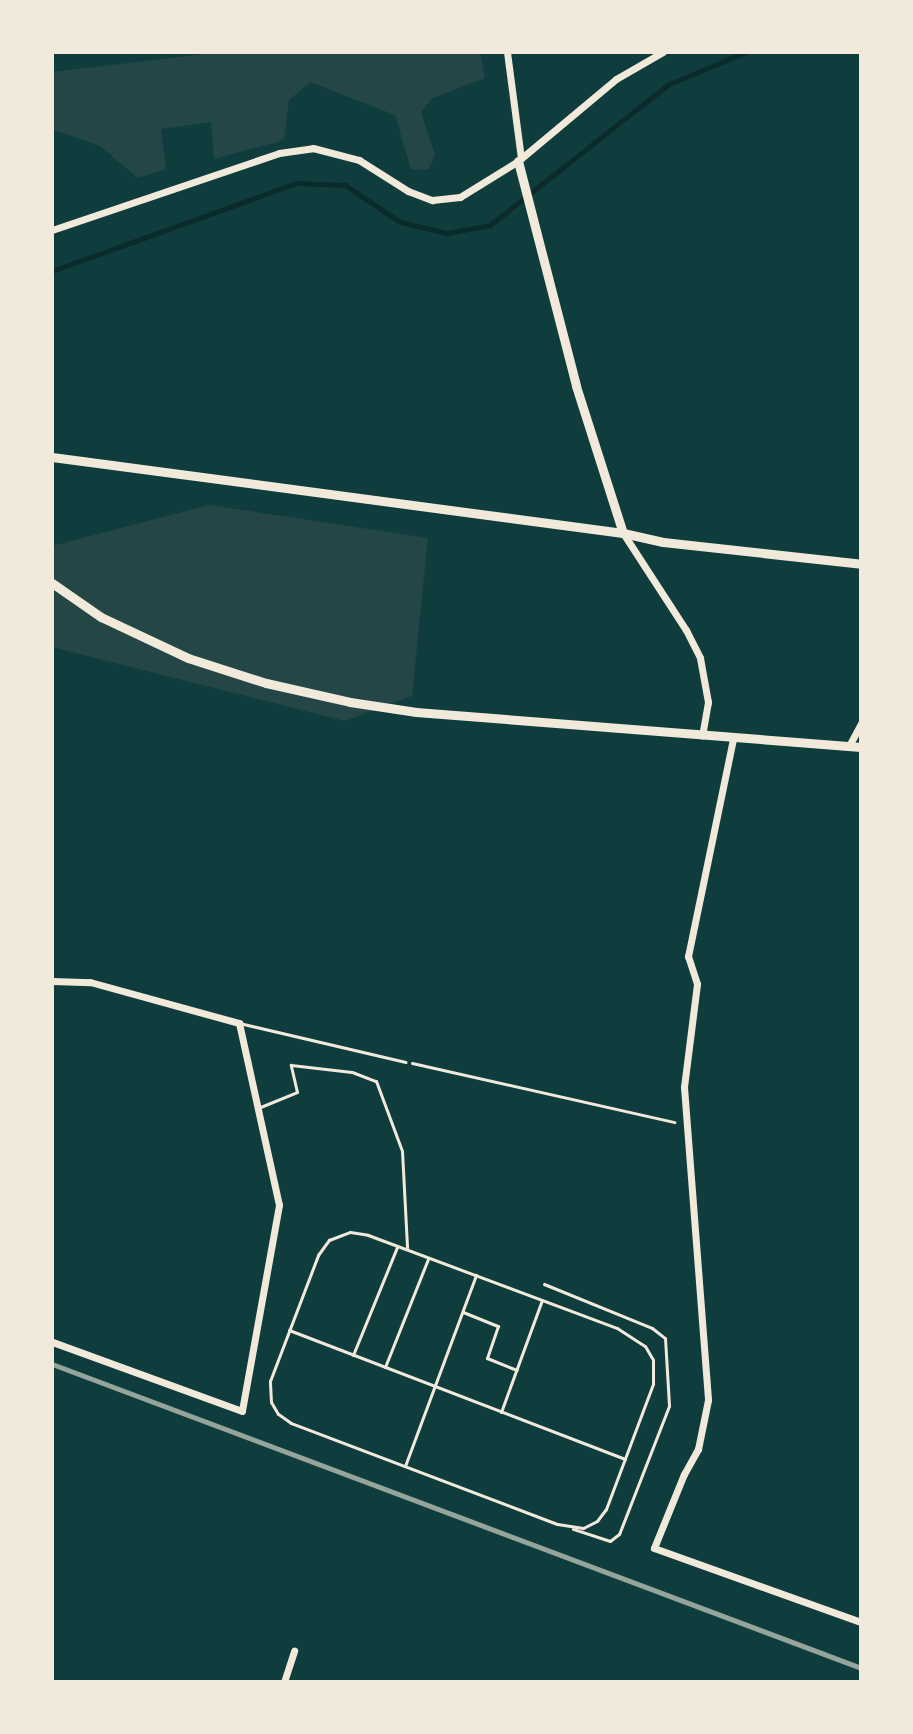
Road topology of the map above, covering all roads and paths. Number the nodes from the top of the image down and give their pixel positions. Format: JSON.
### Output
{"nodes":[{"id":1,"x":507,"y":52,"type":"edge"},
{"id":2,"x":663,"y":52,"type":"edge"},
{"id":3,"x":519,"y":159,"type":"junction"},
{"id":4,"x":52,"y":230,"type":"edge"},
{"id":5,"x":52,"y":457,"type":"edge"},
{"id":6,"x":623,"y":533,"type":"junction"},
{"id":7,"x":861,"y":564,"type":"edge"},
{"id":8,"x":52,"y":583,"type":"edge"},
{"id":9,"x":861,"y":723,"type":"edge"},
{"id":10,"x":702,"y":735,"type":"junction"},
{"id":11,"x":733,"y":739,"type":"junction"},
{"id":12,"x":849,"y":746,"type":"junction"},
{"id":13,"x":861,"y":747,"type":"edge"},
{"id":14,"x":52,"y":981,"type":"edge"},
{"id":15,"x":239,"y":1023,"type":"junction"},
{"id":16,"x":405,"y":1062,"type":"joint"},
{"id":17,"x":258,"y":1108,"type":"junction"},
{"id":18,"x":687,"y":1125,"type":"junction"},
{"id":19,"x":398,"y":1246,"type":"junction"},
{"id":20,"x":407,"y":1249,"type":"junction"},
{"id":21,"x":428,"y":1257,"type":"junction"},
{"id":22,"x":476,"y":1275,"type":"junction"},
{"id":23,"x":544,"y":1284,"type":"dead end"},
{"id":24,"x":542,"y":1300,"type":"junction"},
{"id":25,"x":463,"y":1312,"type":"junction"},
{"id":26,"x":289,"y":1330,"type":"junction"},
{"id":27,"x":52,"y":1342,"type":"edge"},
{"id":28,"x":353,"y":1355,"type":"junction"},
{"id":29,"x":385,"y":1367,"type":"junction"},
{"id":30,"x":517,"y":1370,"type":"junction"},
{"id":31,"x":436,"y":1387,"type":"junction"},
{"id":32,"x":501,"y":1412,"type":"junction"},
{"id":33,"x":625,"y":1459,"type":"junction"},
{"id":34,"x":405,"y":1466,"type":"junction"},
{"id":35,"x":569,"y":1528,"type":"junction"},
{"id":36,"x":861,"y":1622,"type":"edge"},
{"id":37,"x":294,"y":1651,"type":"dead end"},
{"id":38,"x":284,"y":1682,"type":"edge"}],
"edges":[{"from":1,"to":3,"type":"street"},
{"from":2,"to":3,"type":"street"},
{"from":3,"to":4,"type":"street"},
{"from":3,"to":6,"type":"street"},
{"from":5,"to":6,"type":"street"},
{"from":6,"to":7,"type":"street"},
{"from":6,"to":10,"type":"street"},
{"from":8,"to":10,"type":"street"},
{"from":9,"to":12,"type":"street"},
{"from":10,"to":11,"type":"street"},
{"from":11,"to":12,"type":"street"},
{"from":11,"to":18,"type":"street"},
{"from":12,"to":13,"type":"street"},
{"from":14,"to":15,"type":"street"},
{"from":15,"to":16,"type":"lane"},
{"from":15,"to":17,"type":"street"},
{"from":16,"to":18,"type":"path"},
{"from":17,"to":20,"type":"lane"},
{"from":17,"to":27,"type":"street"},
{"from":18,"to":36,"type":"street"},
{"from":19,"to":20,"type":"lane"},
{"from":19,"to":26,"type":"lane"},
{"from":19,"to":28,"type":"lane"},
{"from":20,"to":21,"type":"lane"},
{"from":21,"to":22,"type":"lane"},
{"from":21,"to":29,"type":"lane"},
{"from":22,"to":24,"type":"lane"},
{"from":22,"to":25,"type":"lane"},
{"from":23,"to":35,"type":"lane"},
{"from":24,"to":30,"type":"lane"},
{"from":24,"to":33,"type":"lane"},
{"from":25,"to":30,"type":"lane"},
{"from":25,"to":31,"type":"lane"},
{"from":26,"to":28,"type":"lane"},
{"from":26,"to":34,"type":"lane"},
{"from":28,"to":29,"type":"lane"},
{"from":29,"to":31,"type":"lane"},
{"from":30,"to":32,"type":"lane"},
{"from":31,"to":32,"type":"lane"},
{"from":31,"to":34,"type":"lane"},
{"from":32,"to":33,"type":"lane"},
{"from":33,"to":35,"type":"lane"},
{"from":34,"to":35,"type":"lane"},
{"from":37,"to":38,"type":"street"}]}
